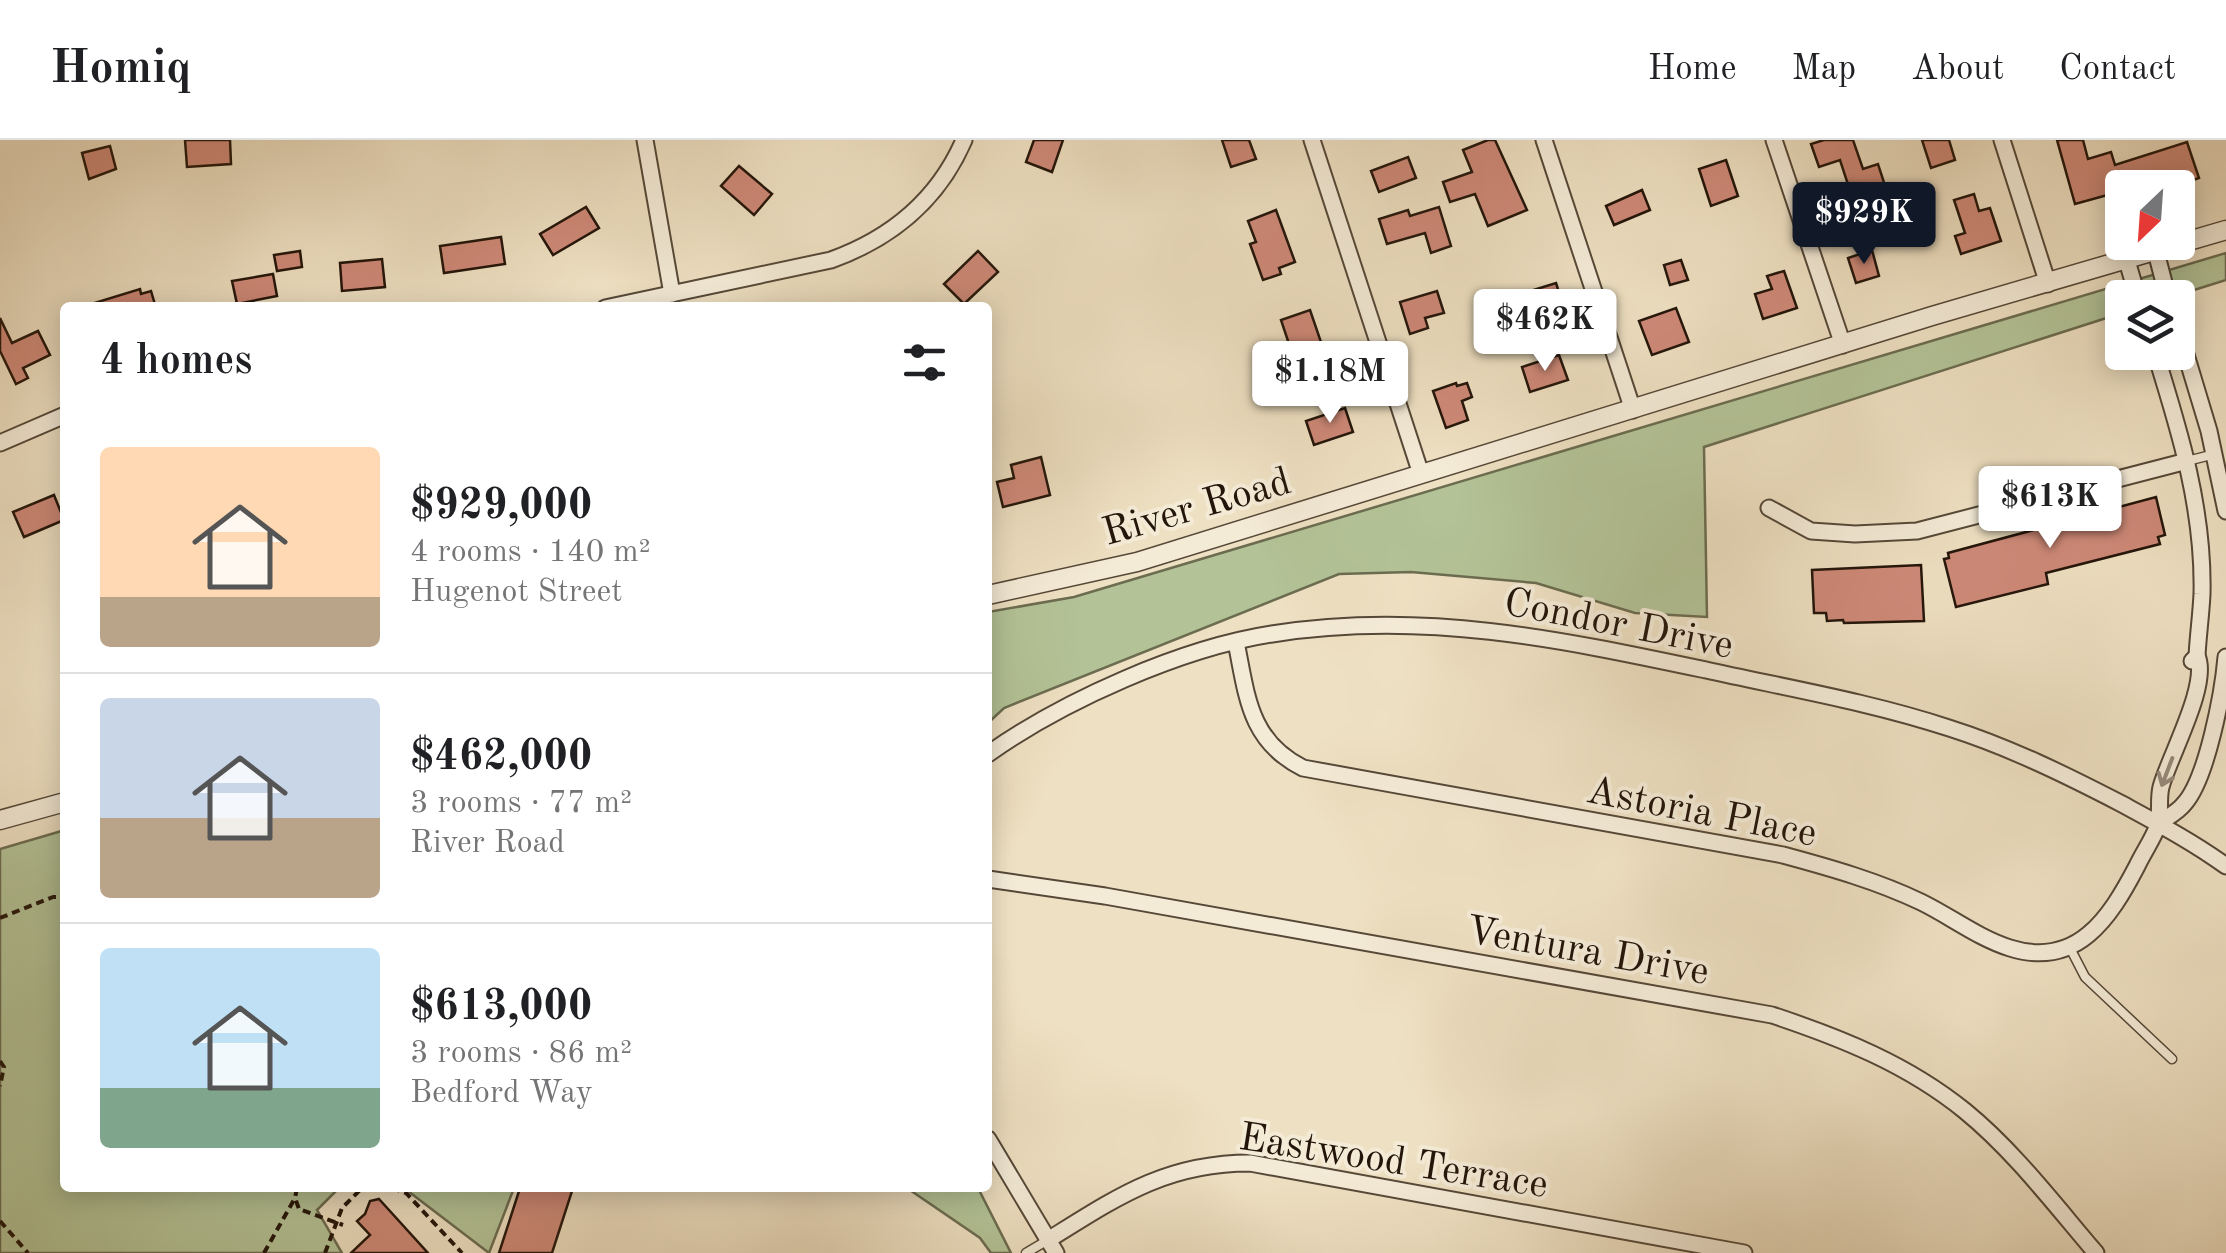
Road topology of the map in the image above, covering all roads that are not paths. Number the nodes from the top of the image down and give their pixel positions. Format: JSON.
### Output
{"nodes":[{"id":1,"x":645,"y":140,"type":"edge"},
{"id":2,"x":964,"y":140,"type":"edge"},
{"id":3,"x":1312,"y":140,"type":"edge"},
{"id":4,"x":1544,"y":140,"type":"edge"},
{"id":5,"x":1774,"y":140,"type":"edge"},
{"id":6,"x":2002,"y":140,"type":"edge"},
{"id":7,"x":2226,"y":230,"type":"edge"},
{"id":8,"x":2195,"y":240,"type":"edge"},
{"id":9,"x":2133,"y":260,"type":"edge"},
{"id":10,"x":2127,"y":262,"type":"junction"},
{"id":11,"x":2132,"y":280,"type":"edge"},
{"id":12,"x":2048,"y":284,"type":"junction"},
{"id":13,"x":672,"y":294,"type":"junction"},
{"id":14,"x":634,"y":302,"type":"edge"},
{"id":15,"x":1843,"y":345,"type":"junction"},
{"id":16,"x":2160,"y":370,"type":"edge"},
{"id":17,"x":2192,"y":370,"type":"edge"},
{"id":18,"x":1632,"y":410,"type":"junction"},
{"id":19,"x":60,"y":417,"type":"edge"},
{"id":20,"x":0,"y":443,"type":"edge"},
{"id":21,"x":2221,"y":453,"type":"edge"},
{"id":22,"x":2187,"y":461,"type":"junction"},
{"id":23,"x":1421,"y":474,"type":"junction"},
{"id":24,"x":1769,"y":508,"type":"dead end"},
{"id":25,"x":2226,"y":511,"type":"edge"},
{"id":26,"x":992,"y":594,"type":"edge"},
{"id":27,"x":1236,"y":642,"type":"junction"},
{"id":28,"x":2226,"y":657,"type":"edge"},
{"id":29,"x":2198,"y":660,"type":"junction"},
{"id":30,"x":2225,"y":667,"type":"edge"},
{"id":31,"x":2192,"y":709,"type":"junction"},
{"id":32,"x":2216,"y":717,"type":"junction"},
{"id":33,"x":2183,"y":728,"type":"junction"},
{"id":34,"x":2219,"y":736,"type":"edge"},
{"id":35,"x":992,"y":751,"type":"edge"},
{"id":36,"x":60,"y":803,"type":"edge"},
{"id":37,"x":0,"y":820,"type":"edge"},
{"id":38,"x":2158,"y":824,"type":"junction"},
{"id":39,"x":2226,"y":866,"type":"edge"},
{"id":40,"x":992,"y":880,"type":"edge"},
{"id":41,"x":2070,"y":948,"type":"junction"},
{"id":42,"x":2172,"y":1059,"type":"dead end"},
{"id":43,"x":992,"y":1146,"type":"edge"},
{"id":44,"x":1052,"y":1246,"type":"edge"},
{"id":45,"x":1026,"y":1253,"type":"edge"},
{"id":46,"x":1744,"y":1253,"type":"edge"},
{"id":47,"x":2096,"y":1253,"type":"edge"}],
"edges":[{"from":1,"to":13,"type":"street"},
{"from":2,"to":13,"type":"street"},
{"from":3,"to":23,"type":"street"},
{"from":4,"to":18,"type":"street"},
{"from":5,"to":15,"type":"street"},
{"from":6,"to":12,"type":"street"},
{"from":7,"to":8,"type":"street","name":"River Road"},
{"from":9,"to":10,"type":"street","name":"River Road"},
{"from":10,"to":11,"type":"street"},
{"from":10,"to":12,"type":"street","name":"River Road"},
{"from":12,"to":15,"type":"street","name":"River Road"},
{"from":13,"to":14,"type":"street"},
{"from":15,"to":18,"type":"street","name":"River Road"},
{"from":16,"to":22,"type":"street"},
{"from":17,"to":21,"type":"street"},
{"from":18,"to":23,"type":"street","name":"River Road"},
{"from":19,"to":20,"type":"street"},
{"from":21,"to":22,"type":"lane"},
{"from":21,"to":25,"type":"street"},
{"from":22,"to":24,"type":"street"},
{"from":22,"to":29,"type":"street"},
{"from":23,"to":26,"type":"street","name":"River Road"},
{"from":27,"to":35,"type":"street","name":"Condor Drive"},
{"from":27,"to":38,"type":"street","name":"Condor Drive"},
{"from":27,"to":41,"type":"street","name":"Astoria Place"},
{"from":28,"to":30,"type":"street"},
{"from":29,"to":30,"type":"lane"},
{"from":29,"to":31,"type":"street"},
{"from":29,"to":33,"type":"street"},
{"from":30,"to":32,"type":"street"},
{"from":31,"to":32,"type":"lane"},
{"from":31,"to":33,"type":"street"},
{"from":32,"to":34,"type":"street"},
{"from":33,"to":38,"type":"street","one_way":true},
{"from":34,"to":38,"type":"street"},
{"from":36,"to":37,"type":"street"},
{"from":38,"to":39,"type":"street","name":"Condor Drive"},
{"from":38,"to":41,"type":"street"},
{"from":40,"to":47,"type":"street","name":"Ventura Drive"},
{"from":41,"to":42,"type":"lane"},
{"from":43,"to":44,"type":"street"},
{"from":44,"to":45,"type":"lane"},
{"from":44,"to":46,"type":"street","name":"Eastwood Terrace"}]}
